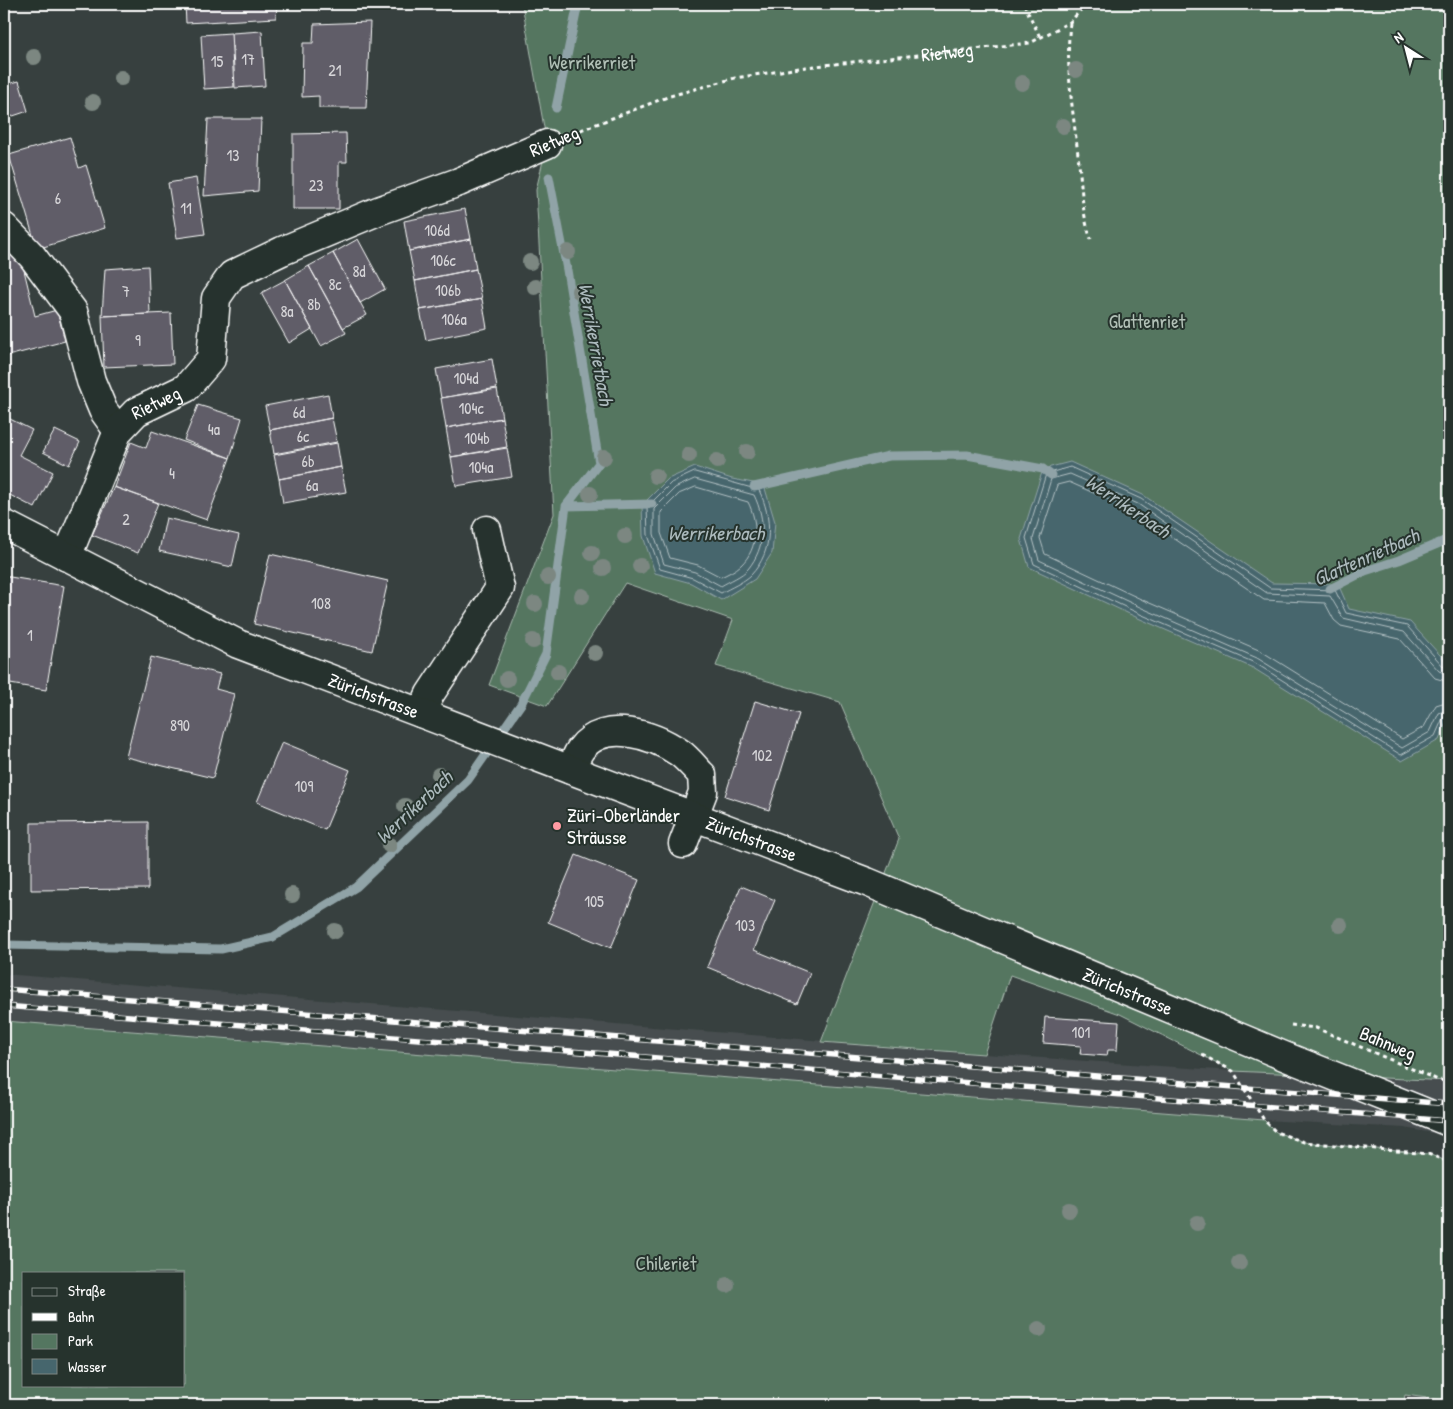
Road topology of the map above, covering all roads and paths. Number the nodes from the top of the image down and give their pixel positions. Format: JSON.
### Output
{"nodes":[{"id":1,"x":1024,"y":4,"type":"edge"},
{"id":2,"x":1086,"y":4,"type":"edge"},
{"id":3,"x":1070,"y":22,"type":"junction"},
{"id":4,"x":1041,"y":39,"type":"junction"},
{"id":5,"x":547,"y":144,"type":"joint"},
{"id":6,"x":4,"y":227,"type":"edge"},
{"id":7,"x":1091,"y":239,"type":"dead end"},
{"id":8,"x":118,"y":431,"type":"junction"},
{"id":9,"x":4,"y":524,"type":"edge"},
{"id":10,"x":487,"y":530,"type":"dead end"},
{"id":11,"x":66,"y":557,"type":"junction"},
{"id":12,"x":421,"y":713,"type":"junction"},
{"id":13,"x":571,"y":770,"type":"junction"},
{"id":14,"x":694,"y":814,"type":"junction"},
{"id":15,"x":683,"y":844,"type":"dead end"},
{"id":16,"x":1316,"y":1028,"type":"dead end"},
{"id":17,"x":1194,"y":1052,"type":"dead end"},
{"id":18,"x":1449,"y":1080,"type":"edge"},
{"id":19,"x":1449,"y":1122,"type":"edge"},
{"id":20,"x":1449,"y":1162,"type":"edge"}],
"edges":[{"from":1,"to":4,"type":"path"},
{"from":2,"to":3,"type":"path","name":"Rietweg"},
{"from":3,"to":4,"type":"path","name":"Rietweg"},
{"from":3,"to":7,"type":"path"},
{"from":4,"to":5,"type":"path","name":"Rietweg"},
{"from":5,"to":8,"type":"main road","name":"Rietweg"},
{"from":6,"to":8,"type":"main road","name":"Rietweg"},
{"from":8,"to":11,"type":"main road","name":"Rietweg"},
{"from":9,"to":11,"type":"main road","name":"Zürichstrasse"},
{"from":10,"to":12,"type":"main road"},
{"from":11,"to":12,"type":"main road","name":"Zürichstrasse"},
{"from":12,"to":13,"type":"main road","name":"Zürichstrasse"},
{"from":13,"to":14,"type":"main road","name":"Zürichstrasse"},
{"from":13,"to":14,"type":"main road"},
{"from":14,"to":15,"type":"main road"},
{"from":14,"to":19,"type":"main road","name":"Zürichstrasse"},
{"from":16,"to":18,"type":"path","name":"Bahnweg"},
{"from":17,"to":20,"type":"path"}]}
